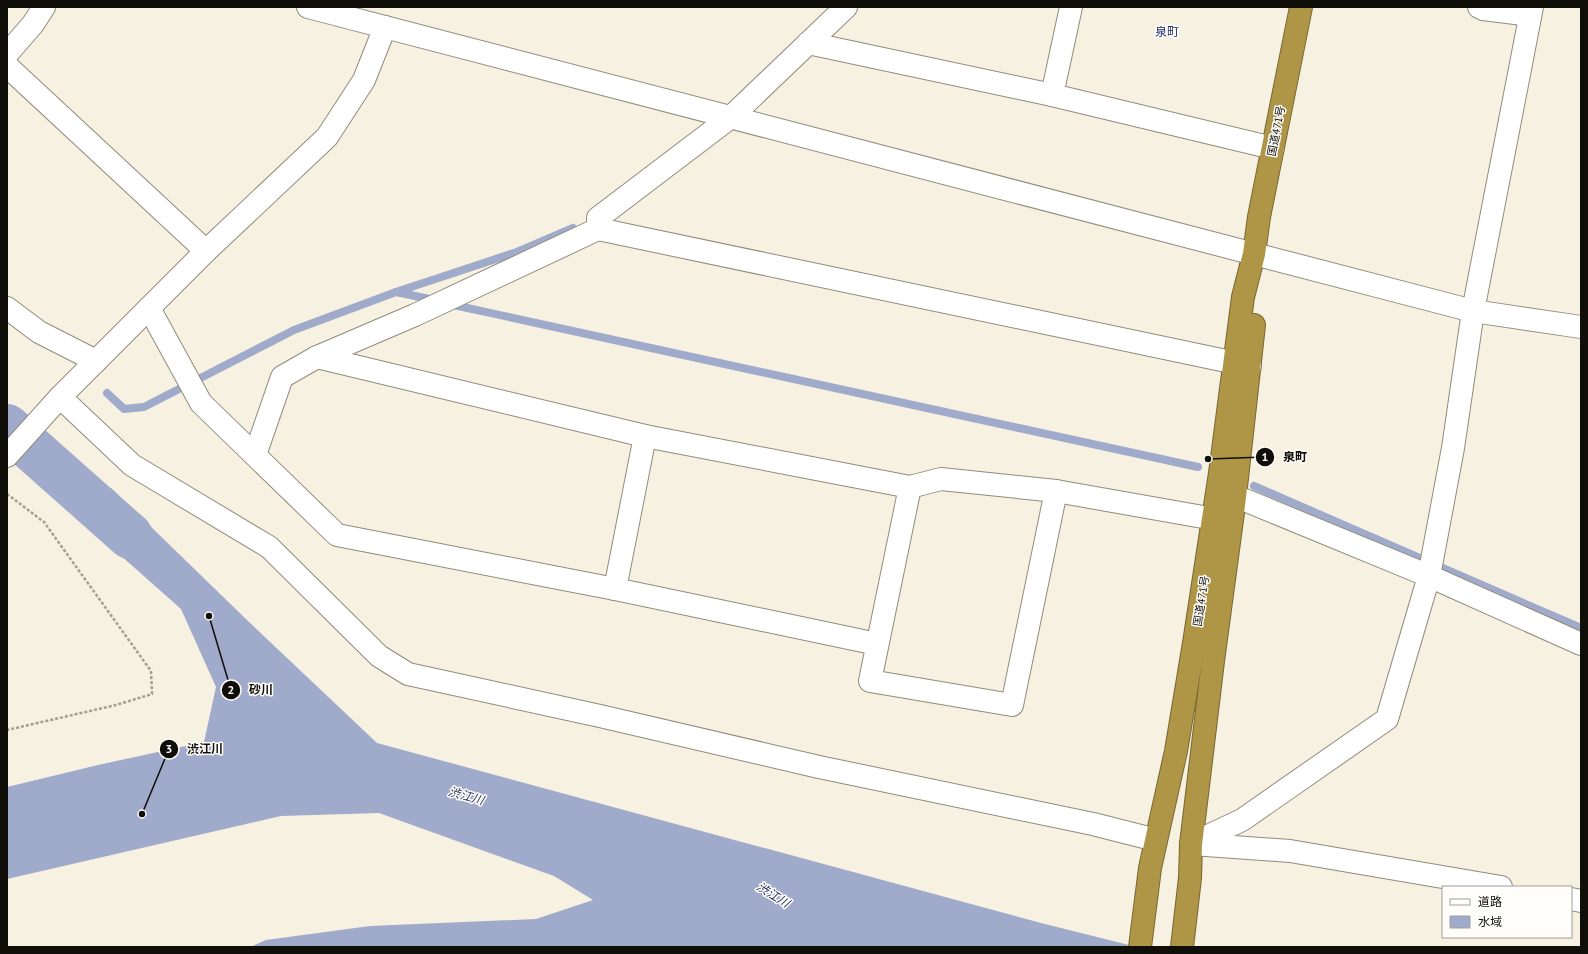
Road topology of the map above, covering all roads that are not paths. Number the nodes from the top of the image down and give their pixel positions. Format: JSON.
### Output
{"nodes":[{"id":1,"x":44,"y":7,"type":"edge"},
{"id":2,"x":308,"y":7,"type":"edge"},
{"id":3,"x":846,"y":7,"type":"edge"},
{"id":4,"x":1071,"y":7,"type":"edge"},
{"id":5,"x":1300,"y":7,"type":"edge"},
{"id":6,"x":1478,"y":7,"type":"edge"},
{"id":7,"x":342,"y":11,"type":"edge"},
{"id":8,"x":1531,"y":11,"type":"edge"},
{"id":9,"x":385,"y":27,"type":"junction"},
{"id":10,"x":808,"y":43,"type":"junction"},
{"id":11,"x":7,"y":54,"type":"edge"},
{"id":12,"x":7,"y":66,"type":"edge"},
{"id":13,"x":1052,"y":95,"type":"junction"},
{"id":14,"x":731,"y":117,"type":"junction"},
{"id":15,"x":1273,"y":148,"type":"junction"},
{"id":16,"x":598,"y":229,"type":"junction"},
{"id":17,"x":206,"y":252,"type":"junction"},
{"id":18,"x":1254,"y":254,"type":"junction"},
{"id":19,"x":7,"y":308,"type":"edge"},
{"id":20,"x":149,"y":308,"type":"junction"},
{"id":21,"x":1473,"y":311,"type":"junction"},
{"id":22,"x":1581,"y":327,"type":"edge"},
{"id":23,"x":317,"y":357,"type":"junction"},
{"id":24,"x":96,"y":361,"type":"junction"},
{"id":25,"x":1242,"y":365,"type":"junction"},
{"id":26,"x":60,"y":397,"type":"junction"},
{"id":27,"x":645,"y":436,"type":"junction"},
{"id":28,"x":255,"y":455,"type":"junction"},
{"id":29,"x":7,"y":456,"type":"edge"},
{"id":30,"x":910,"y":487,"type":"junction"},
{"id":31,"x":1056,"y":491,"type":"junction"},
{"id":32,"x":1226,"y":492,"type":"junction"},
{"id":33,"x":1222,"y":520,"type":"junction"},
{"id":34,"x":1429,"y":576,"type":"junction"},
{"id":35,"x":615,"y":589,"type":"junction"},
{"id":36,"x":877,"y":644,"type":"junction"},
{"id":37,"x":1581,"y":644,"type":"edge"},
{"id":38,"x":1156,"y":840,"type":"junction"},
{"id":39,"x":1191,"y":844,"type":"junction"},
{"id":40,"x":1495,"y":886,"type":"edge"},
{"id":41,"x":1140,"y":947,"type":"edge"},
{"id":42,"x":1182,"y":947,"type":"edge"}],
"edges":[{"from":1,"to":11,"type":"street"},
{"from":2,"to":7,"type":"street"},
{"from":3,"to":10,"type":"street"},
{"from":4,"to":13,"type":"street"},
{"from":5,"to":15,"type":"highway","name":"国道471号"},
{"from":6,"to":8,"type":"street"},
{"from":7,"to":9,"type":"street"},
{"from":8,"to":21,"type":"street"},
{"from":9,"to":14,"type":"street"},
{"from":9,"to":17,"type":"street"},
{"from":10,"to":13,"type":"street"},
{"from":10,"to":14,"type":"street"},
{"from":12,"to":17,"type":"street"},
{"from":13,"to":15,"type":"street"},
{"from":14,"to":16,"type":"street"},
{"from":14,"to":18,"type":"street"},
{"from":15,"to":18,"type":"highway","name":"国道471号"},
{"from":16,"to":23,"type":"street"},
{"from":16,"to":25,"type":"street"},
{"from":17,"to":20,"type":"street"},
{"from":18,"to":21,"type":"street"},
{"from":18,"to":25,"type":"highway","name":"国道471号"},
{"from":19,"to":24,"type":"street"},
{"from":20,"to":24,"type":"street"},
{"from":20,"to":28,"type":"street"},
{"from":21,"to":22,"type":"street"},
{"from":21,"to":34,"type":"street"},
{"from":23,"to":27,"type":"street"},
{"from":23,"to":28,"type":"street"},
{"from":24,"to":26,"type":"street"},
{"from":25,"to":32,"type":"highway","name":"国道471号"},
{"from":26,"to":29,"type":"street"},
{"from":26,"to":38,"type":"street"},
{"from":27,"to":30,"type":"street"},
{"from":27,"to":35,"type":"street"},
{"from":28,"to":35,"type":"street"},
{"from":30,"to":31,"type":"street"},
{"from":30,"to":36,"type":"street"},
{"from":31,"to":33,"type":"street"},
{"from":31,"to":36,"type":"street"},
{"from":32,"to":33,"type":"highway","name":"国道471号"},
{"from":32,"to":34,"type":"street"},
{"from":33,"to":38,"type":"highway","name":"国道471号"},
{"from":33,"to":39,"type":"highway","name":"国道471号"},
{"from":34,"to":37,"type":"street"},
{"from":34,"to":39,"type":"street"},
{"from":35,"to":36,"type":"street"},
{"from":38,"to":41,"type":"highway","name":"国道471号"},
{"from":39,"to":40,"type":"street"},
{"from":39,"to":42,"type":"highway","name":"国道471号"}]}
